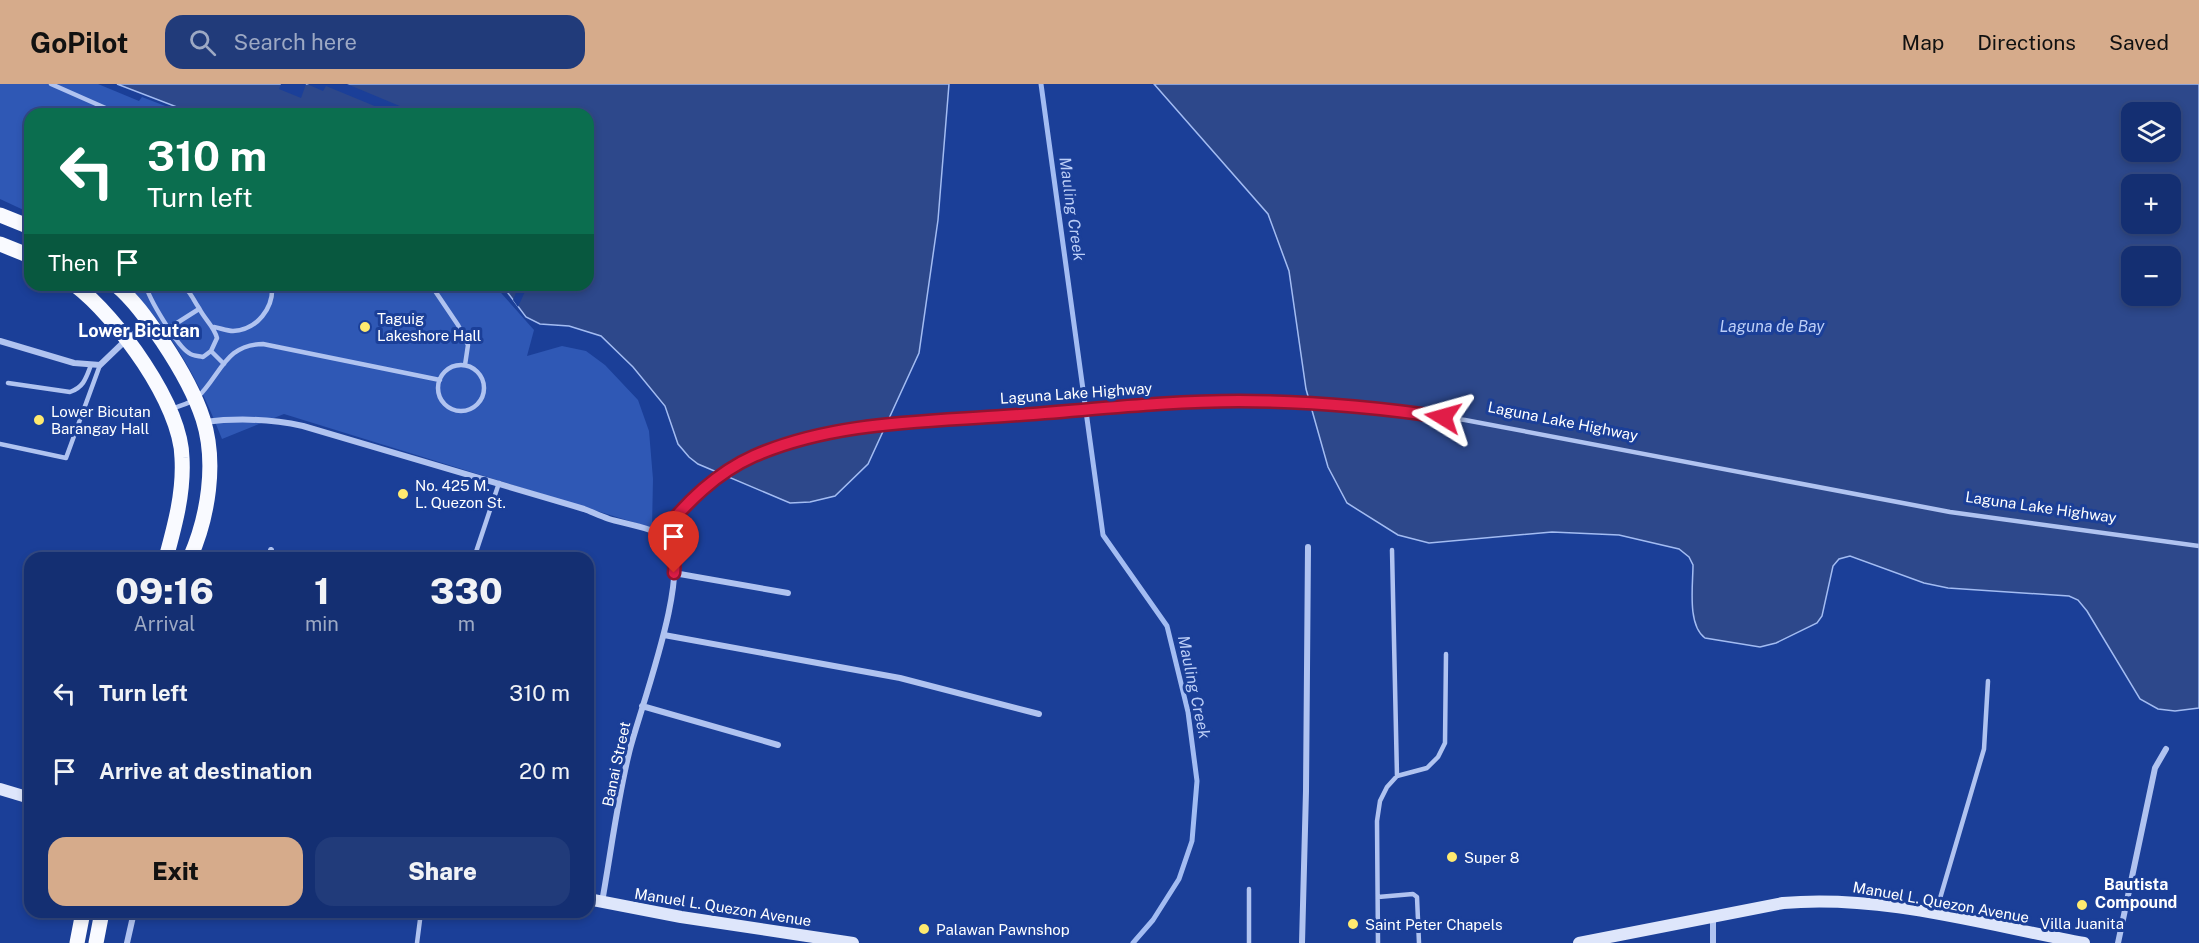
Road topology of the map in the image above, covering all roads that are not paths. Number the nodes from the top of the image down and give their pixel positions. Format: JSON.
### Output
{"nodes":[{"id":1,"x":51,"y":84,"type":"edge"},
{"id":2,"x":105,"y":108,"type":"edge"},
{"id":3,"x":0,"y":215,"type":"edge"},
{"id":4,"x":24,"y":225,"type":"edge"},
{"id":5,"x":0,"y":244,"type":"edge"},
{"id":6,"x":24,"y":254,"type":"edge"},
{"id":7,"x":82,"y":291,"type":"edge"},
{"id":8,"x":121,"y":291,"type":"edge"},
{"id":9,"x":149,"y":291,"type":"edge"},
{"id":10,"x":273,"y":291,"type":"edge"},
{"id":11,"x":435,"y":291,"type":"edge"},
{"id":12,"x":191,"y":292,"type":"edge"},
{"id":13,"x":199,"y":309,"type":"junction"},
{"id":14,"x":149,"y":322,"type":"junction"},
{"id":15,"x":214,"y":327,"type":"junction"},
{"id":16,"x":170,"y":328,"type":"junction"},
{"id":17,"x":126,"y":340,"type":"junction"},
{"id":18,"x":0,"y":341,"type":"edge"},
{"id":19,"x":211,"y":351,"type":"junction"},
{"id":20,"x":224,"y":364,"type":"junction"},
{"id":21,"x":91,"y":365,"type":"junction"},
{"id":22,"x":100,"y":365,"type":"junction"},
{"id":23,"x":465,"y":365,"type":"junction"},
{"id":24,"x":440,"y":380,"type":"junction"},
{"id":25,"x":8,"y":383,"type":"dead end"},
{"id":26,"x":196,"y":399,"type":"junction"},
{"id":27,"x":169,"y":410,"type":"junction"},
{"id":28,"x":204,"y":422,"type":"junction"},
{"id":29,"x":0,"y":444,"type":"edge"},
{"id":30,"x":499,"y":483,"type":"junction"},
{"id":31,"x":661,"y":534,"type":"junction"},
{"id":32,"x":2199,"y":546,"type":"edge"},
{"id":33,"x":1308,"y":547,"type":"dead end"},
{"id":34,"x":1392,"y":550,"type":"dead end"},
{"id":35,"x":167,"y":552,"type":"edge"},
{"id":36,"x":192,"y":552,"type":"edge"},
{"id":37,"x":476,"y":552,"type":"edge"},
{"id":38,"x":674,"y":573,"type":"junction"},
{"id":39,"x":788,"y":593,"type":"dead end"},
{"id":40,"x":664,"y":635,"type":"junction"},
{"id":41,"x":1446,"y":654,"type":"dead end"},
{"id":42,"x":1988,"y":681,"type":"dead end"},
{"id":43,"x":642,"y":706,"type":"junction"},
{"id":44,"x":1039,"y":714,"type":"dead end"},
{"id":45,"x":777,"y":745,"type":"dead end"},
{"id":46,"x":2166,"y":748,"type":"dead end"},
{"id":47,"x":1397,"y":776,"type":"junction"},
{"id":48,"x":0,"y":789,"type":"edge"},
{"id":49,"x":24,"y":796,"type":"edge"},
{"id":50,"x":1249,"y":889,"type":"dead end"},
{"id":51,"x":1378,"y":897,"type":"junction"},
{"id":52,"x":594,"y":900,"type":"edge"},
{"id":53,"x":602,"y":902,"type":"junction"},
{"id":54,"x":1935,"y":914,"type":"junction"},
{"id":55,"x":1713,"y":916,"type":"junction"},
{"id":56,"x":82,"y":918,"type":"edge"},
{"id":57,"x":101,"y":918,"type":"edge"},
{"id":58,"x":133,"y":918,"type":"edge"},
{"id":59,"x":420,"y":918,"type":"edge"},
{"id":60,"x":77,"y":943,"type":"edge"},
{"id":61,"x":96,"y":943,"type":"edge"},
{"id":62,"x":127,"y":943,"type":"edge"},
{"id":63,"x":417,"y":943,"type":"edge"},
{"id":64,"x":853,"y":943,"type":"edge"},
{"id":65,"x":1249,"y":943,"type":"edge"},
{"id":66,"x":1302,"y":943,"type":"edge"},
{"id":67,"x":1378,"y":943,"type":"edge"},
{"id":68,"x":1419,"y":943,"type":"edge"},
{"id":69,"x":1579,"y":943,"type":"edge"},
{"id":70,"x":1713,"y":943,"type":"edge"},
{"id":71,"x":2084,"y":943,"type":"edge"},
{"id":72,"x":2118,"y":943,"type":"edge"}],
"edges":[{"from":1,"to":2,"type":"lane"},
{"from":3,"to":4,"type":"main road"},
{"from":5,"to":6,"type":"main road"},
{"from":7,"to":17,"type":"main road"},
{"from":8,"to":14,"type":"main road"},
{"from":9,"to":16,"type":"lane"},
{"from":10,"to":15,"type":"lane"},
{"from":11,"to":23,"type":"lane"},
{"from":12,"to":13,"type":"lane"},
{"from":13,"to":15,"type":"lane"},
{"from":13,"to":16,"type":"lane"},
{"from":14,"to":17,"type":"street"},
{"from":14,"to":26,"type":"main road"},
{"from":15,"to":19,"type":"lane"},
{"from":16,"to":19,"type":"lane"},
{"from":17,"to":22,"type":"street"},
{"from":17,"to":27,"type":"main road"},
{"from":18,"to":21,"type":"street"},
{"from":19,"to":20,"type":"lane"},
{"from":20,"to":24,"type":"lane"},
{"from":20,"to":26,"type":"lane"},
{"from":21,"to":22,"type":"street"},
{"from":21,"to":25,"type":"lane"},
{"from":22,"to":29,"type":"lane"},
{"from":23,"to":24,"type":"lane"},
{"from":23,"to":24,"type":"lane"},
{"from":26,"to":27,"type":"lane"},
{"from":26,"to":28,"type":"main road"},
{"from":27,"to":35,"type":"main road"},
{"from":28,"to":30,"type":"street"},
{"from":28,"to":36,"type":"main road"},
{"from":30,"to":31,"type":"street"},
{"from":30,"to":37,"type":"lane"},
{"from":31,"to":32,"type":"lane","name":"Laguna Lake Highway"},
{"from":31,"to":38,"type":"street","name":"Banai Street"},
{"from":33,"to":66,"type":"street"},
{"from":34,"to":47,"type":"lane"},
{"from":38,"to":39,"type":"street"},
{"from":38,"to":40,"type":"street","name":"Banai Street"},
{"from":40,"to":43,"type":"street","name":"Banai Street"},
{"from":40,"to":44,"type":"street"},
{"from":41,"to":47,"type":"lane"},
{"from":42,"to":54,"type":"lane"},
{"from":43,"to":45,"type":"street"},
{"from":43,"to":53,"type":"street","name":"Banai Street"},
{"from":46,"to":72,"type":"street"},
{"from":47,"to":51,"type":"lane"},
{"from":48,"to":49,"type":"main road"},
{"from":50,"to":65,"type":"lane"},
{"from":51,"to":67,"type":"lane"},
{"from":51,"to":68,"type":"lane"},
{"from":52,"to":53,"type":"main road","name":"Manuel L. Quezon Avenue"},
{"from":53,"to":64,"type":"main road","name":"Manuel L. Quezon Avenue"},
{"from":54,"to":55,"type":"main road","name":"Manuel L. Quezon Avenue"},
{"from":54,"to":71,"type":"main road","name":"Manuel L. Quezon Avenue"},
{"from":55,"to":69,"type":"main road","name":"Manuel L. Quezon Avenue"},
{"from":55,"to":70,"type":"street"},
{"from":56,"to":60,"type":"main road"},
{"from":57,"to":61,"type":"main road"},
{"from":58,"to":62,"type":"street"},
{"from":59,"to":63,"type":"lane"}]}
